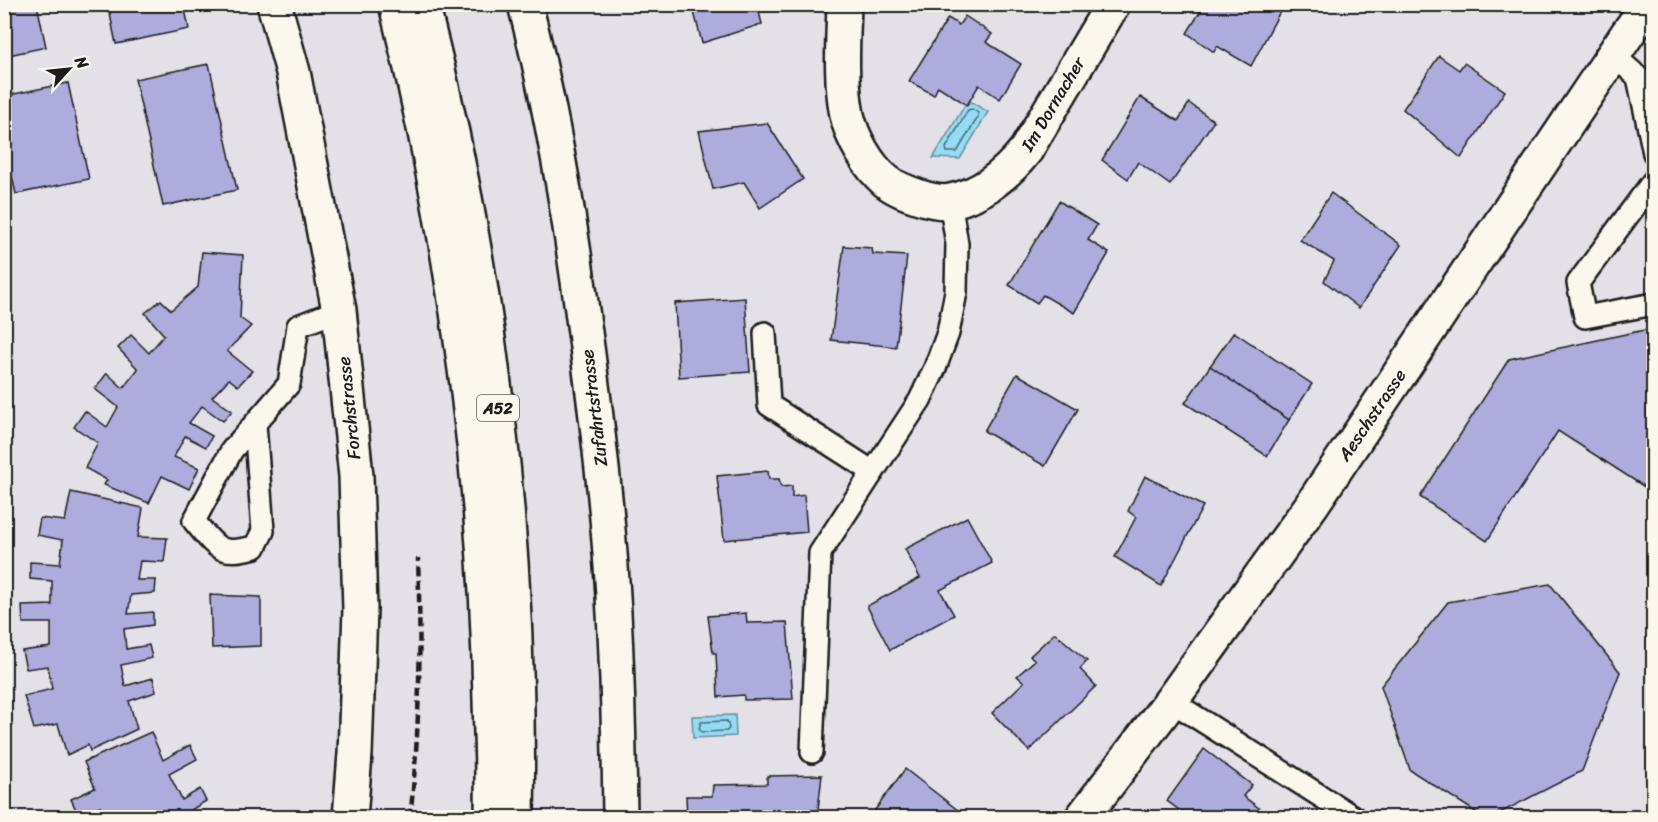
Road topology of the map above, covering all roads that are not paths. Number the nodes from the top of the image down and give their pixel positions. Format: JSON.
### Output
{"nodes":[{"id":1,"x":274,"y":4,"type":"edge"},
{"id":2,"x":396,"y":4,"type":"edge"},
{"id":3,"x":422,"y":4,"type":"edge"},
{"id":4,"x":525,"y":4,"type":"edge"},
{"id":5,"x":844,"y":4,"type":"edge"},
{"id":6,"x":1113,"y":4,"type":"edge"},
{"id":7,"x":1649,"y":4,"type":"edge"},
{"id":8,"x":1614,"y":54,"type":"junction"},
{"id":9,"x":1653,"y":153,"type":"edge"},
{"id":10,"x":1653,"y":180,"type":"edge"},
{"id":11,"x":950,"y":201,"type":"junction"},
{"id":12,"x":1653,"y":304,"type":"edge"},
{"id":13,"x":339,"y":310,"type":"junction"},
{"id":14,"x":765,"y":333,"type":"dead end"},
{"id":15,"x":255,"y":424,"type":"junction"},
{"id":16,"x":873,"y":472,"type":"junction"},
{"id":17,"x":1171,"y":701,"type":"junction"},
{"id":18,"x":812,"y":752,"type":"dead end"},
{"id":19,"x":350,"y":818,"type":"edge"},
{"id":20,"x":492,"y":818,"type":"edge"},
{"id":21,"x":517,"y":818,"type":"edge"},
{"id":22,"x":620,"y":818,"type":"edge"},
{"id":23,"x":1082,"y":818,"type":"edge"},
{"id":24,"x":1355,"y":818,"type":"edge"}],
"edges":[{"from":1,"to":13,"type":"main road","name":"Forchstrasse"},
{"from":2,"to":20,"type":"main road","number":"A52"},
{"from":3,"to":21,"type":"main road","number":"A52"},
{"from":4,"to":22,"type":"main road","name":"Zufahrtstrasse"},
{"from":5,"to":11,"type":"main road","name":"Im Dornacher"},
{"from":6,"to":11,"type":"main road","name":"Im Dornacher"},
{"from":7,"to":8,"type":"main road","name":"Aeschstrasse"},
{"from":8,"to":9,"type":"lane"},
{"from":8,"to":17,"type":"main road","name":"Aeschstrasse"},
{"from":10,"to":12,"type":"lane"},
{"from":11,"to":16,"type":"lane"},
{"from":13,"to":15,"type":"lane"},
{"from":13,"to":19,"type":"main road","name":"Forchstrasse"},
{"from":14,"to":16,"type":"lane"},
{"from":15,"to":15,"type":"lane"},
{"from":16,"to":18,"type":"lane"},
{"from":17,"to":23,"type":"main road","name":"Aeschstrasse"},
{"from":17,"to":24,"type":"lane"}]}
